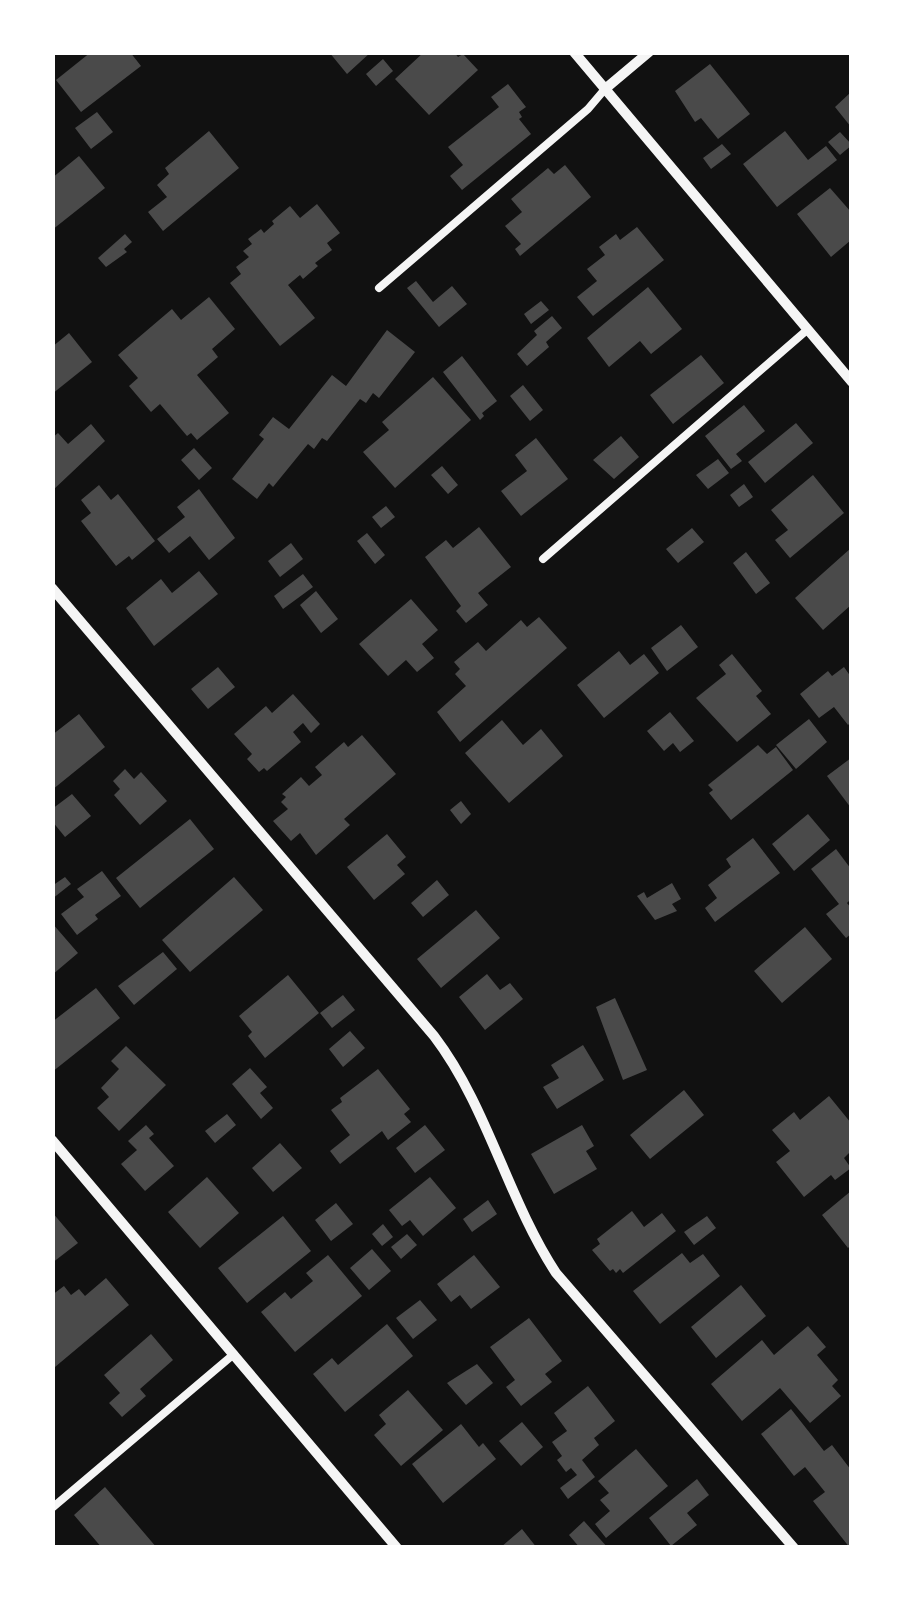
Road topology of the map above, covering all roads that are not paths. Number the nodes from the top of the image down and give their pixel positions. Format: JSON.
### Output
{"nodes":[{"id":1,"x":574,"y":52,"type":"edge"},
{"id":2,"x":649,"y":52,"type":"edge"},
{"id":3,"x":605,"y":89,"type":"junction"},
{"id":4,"x":380,"y":288,"type":"dead end"},
{"id":5,"x":807,"y":330,"type":"junction"},
{"id":6,"x":852,"y":382,"type":"edge"},
{"id":7,"x":542,"y":559,"type":"dead end"},
{"id":8,"x":52,"y":588,"type":"edge"},
{"id":9,"x":52,"y":1140,"type":"edge"},
{"id":10,"x":234,"y":1354,"type":"junction"},
{"id":11,"x":52,"y":1508,"type":"edge"},
{"id":12,"x":396,"y":1548,"type":"edge"},
{"id":13,"x":794,"y":1548,"type":"edge"}],
"edges":[{"from":1,"to":3,"type":"street"},
{"from":2,"to":3,"type":"street"},
{"from":3,"to":4,"type":"lane"},
{"from":3,"to":5,"type":"street"},
{"from":5,"to":6,"type":"street"},
{"from":5,"to":7,"type":"lane"},
{"from":8,"to":13,"type":"street"},
{"from":9,"to":10,"type":"street"},
{"from":10,"to":11,"type":"lane"},
{"from":10,"to":12,"type":"street"}]}
